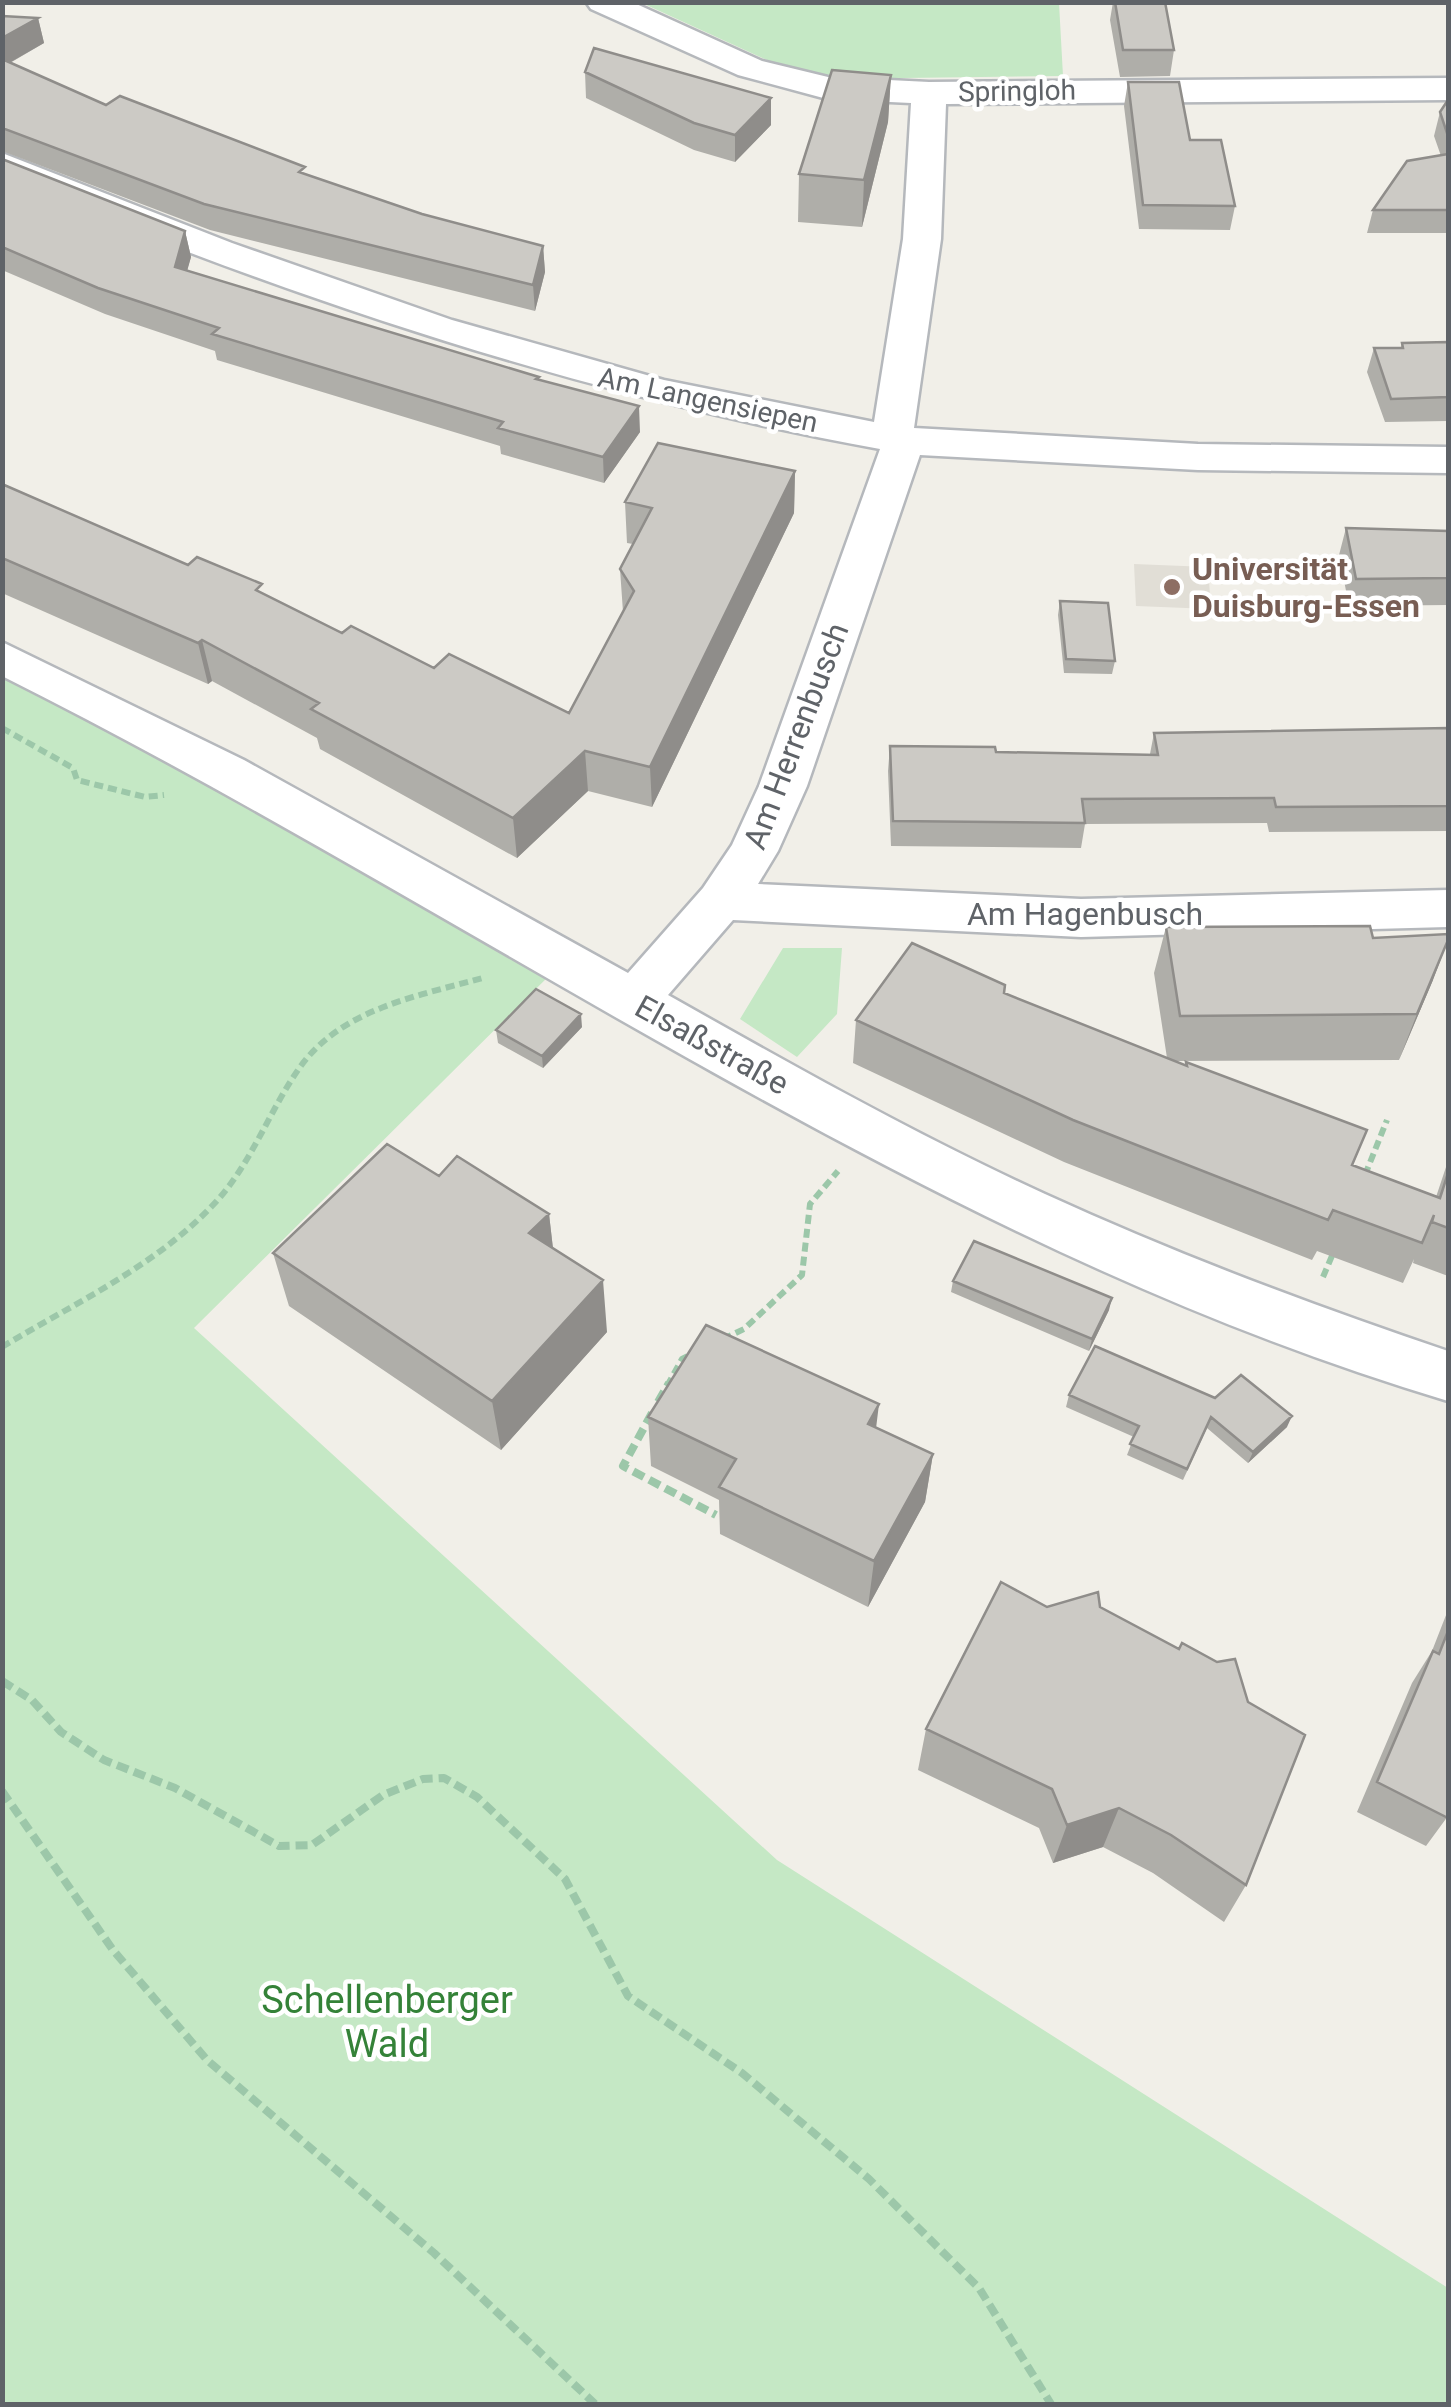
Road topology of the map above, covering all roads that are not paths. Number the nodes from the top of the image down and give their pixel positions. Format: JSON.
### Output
{"nodes":[{"id":1,"x":603,"y":2,"type":"edge"},
{"id":2,"x":1448,"y":89,"type":"edge"},
{"id":3,"x":930,"y":92,"type":"junction"},
{"id":4,"x":2,"y":164,"type":"edge"},
{"id":5,"x":899,"y":439,"type":"junction"},
{"id":6,"x":1448,"y":460,"type":"edge"},
{"id":7,"x":2,"y":657,"type":"edge"},
{"id":8,"x":721,"y":901,"type":"junction"},
{"id":9,"x":1448,"y":909,"type":"edge"},
{"id":10,"x":632,"y":1002,"type":"junction"},
{"id":11,"x":1448,"y":1376,"type":"edge"}],
"edges":[{"from":1,"to":3,"type":"street","name":"Springloh"},
{"from":2,"to":3,"type":"street","name":"Springloh"},
{"from":3,"to":5,"type":"street","name":"Am Herrenbusch"},
{"from":4,"to":5,"type":"street","name":"Am Langensiepen"},
{"from":5,"to":6,"type":"street","name":"Am Langensiepen"},
{"from":5,"to":8,"type":"street","name":"Am Herrenbusch"},
{"from":7,"to":10,"type":"street","name":"Elsaßstraße"},
{"from":8,"to":9,"type":"street","name":"Am Hagenbusch"},
{"from":8,"to":10,"type":"street","name":"Am Herrenbusch"},
{"from":10,"to":11,"type":"street","name":"Elsaßstraße"}]}
